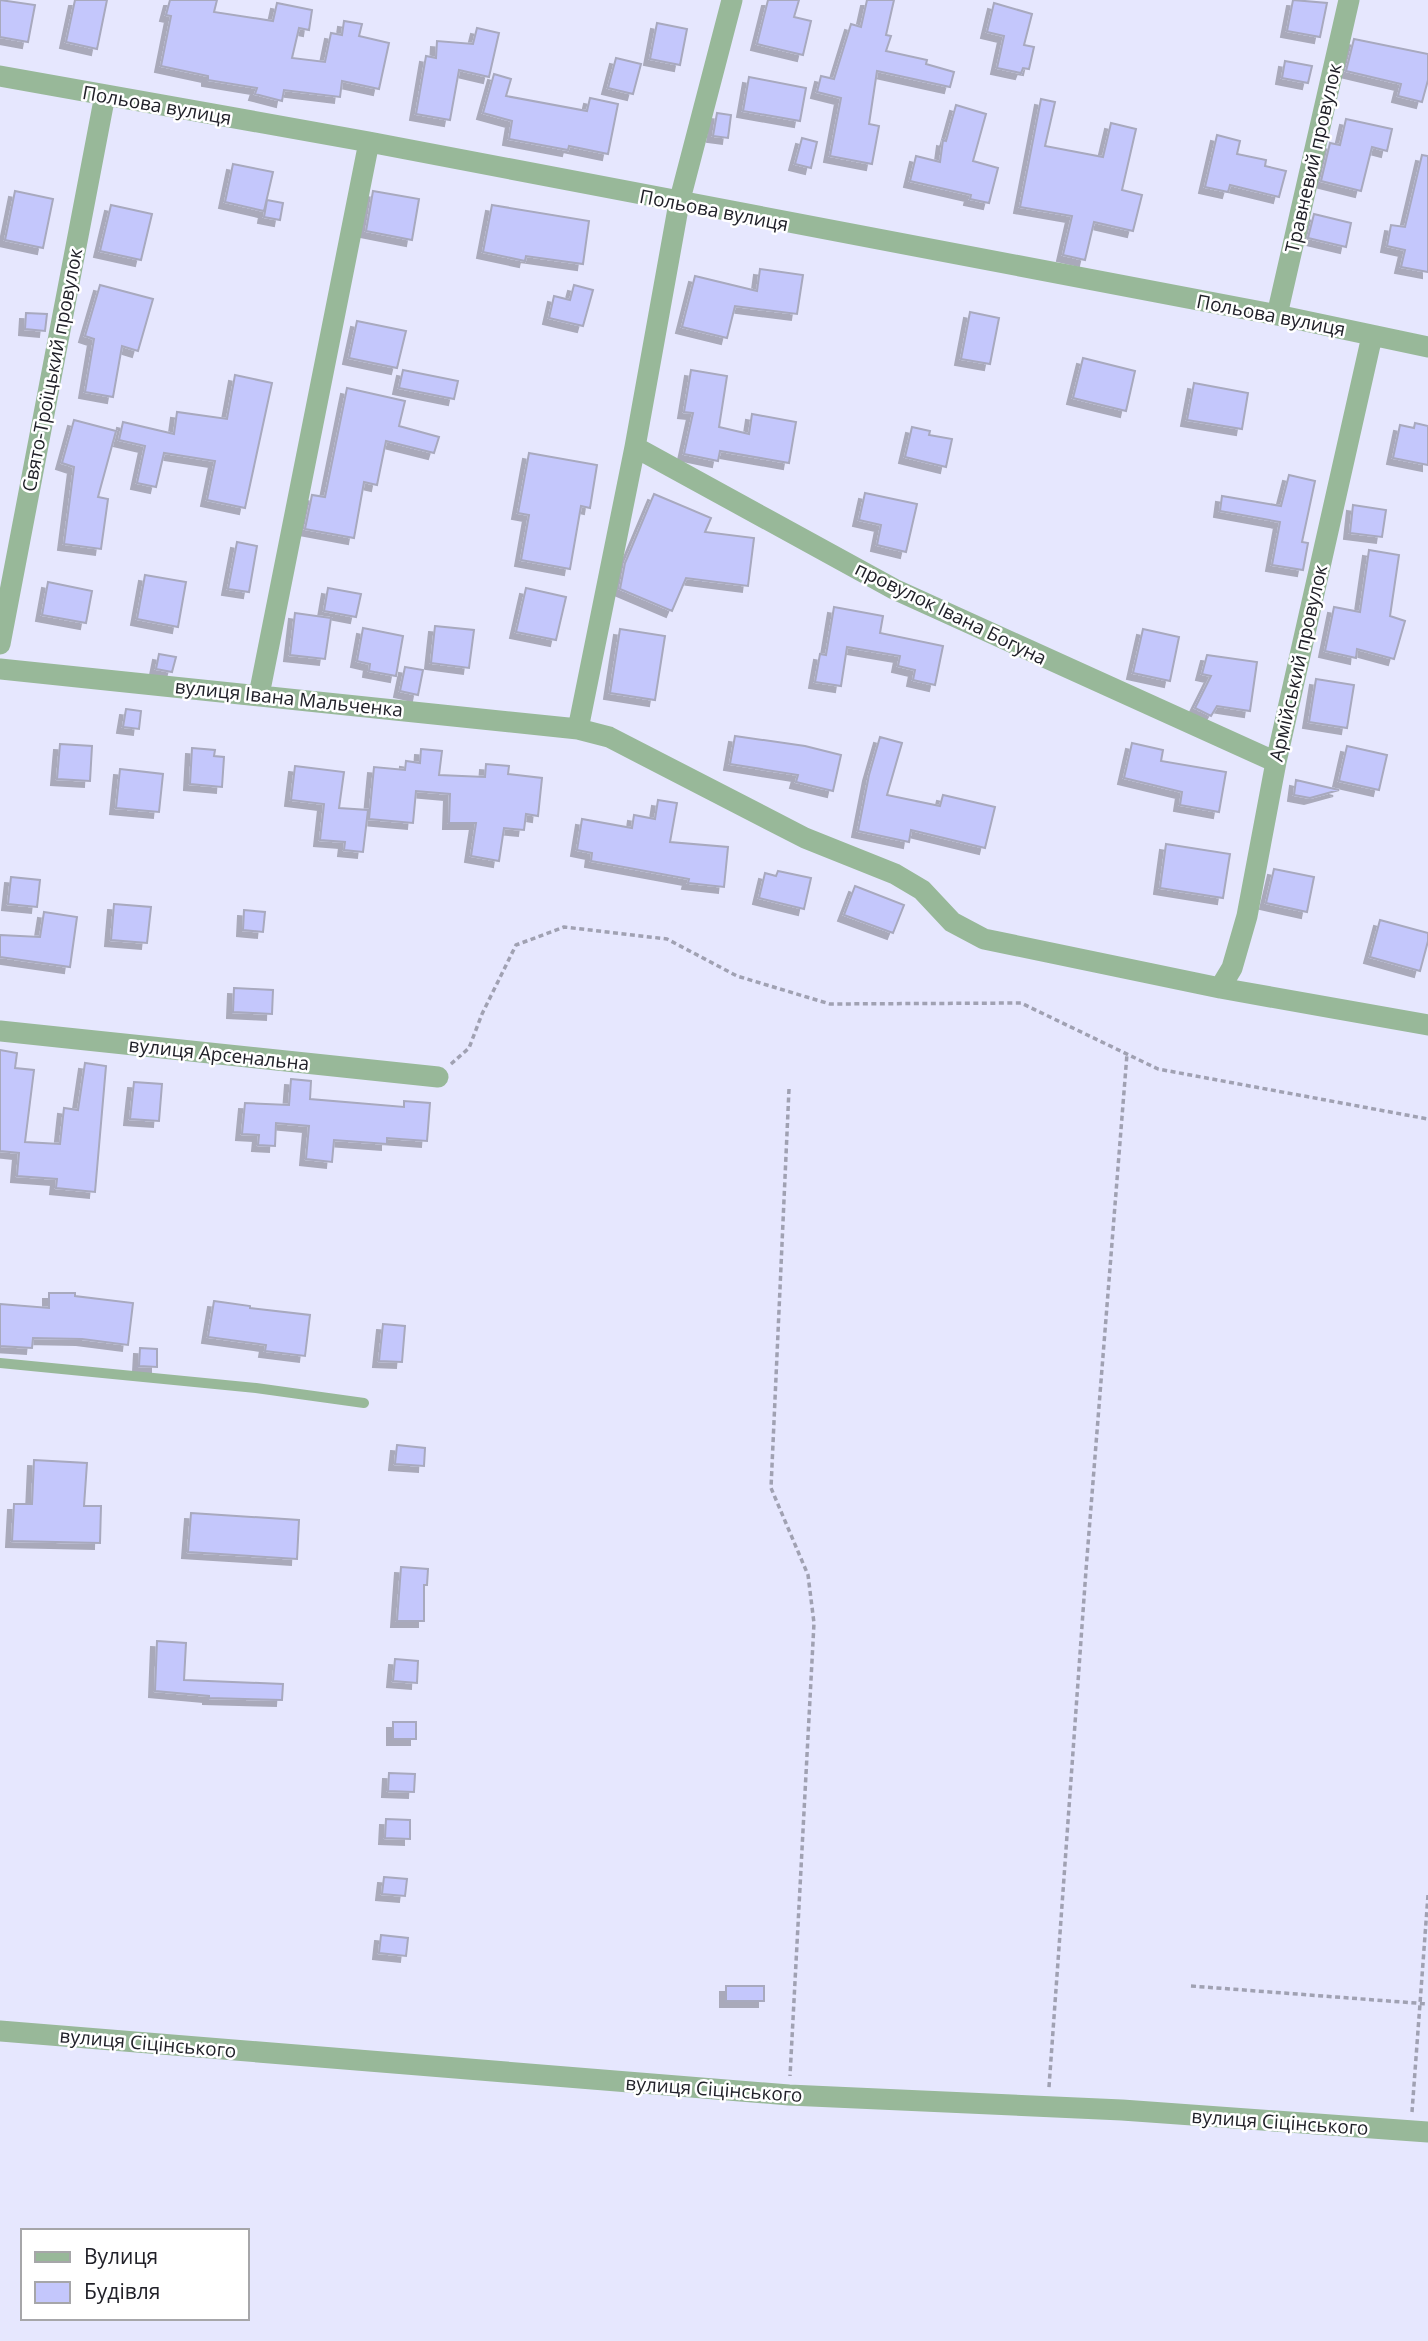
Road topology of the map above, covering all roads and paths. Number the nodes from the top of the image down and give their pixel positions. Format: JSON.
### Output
{"nodes":[{"id":1,"x":732,"y":0,"type":"edge"},
{"id":2,"x":1349,"y":0,"type":"edge"},
{"id":3,"x":0,"y":76,"type":"edge"},
{"id":4,"x":105,"y":95,"type":"junction"},
{"id":5,"x":369,"y":142,"type":"junction"},
{"id":6,"x":679,"y":203,"type":"junction"},
{"id":7,"x":1277,"y":316,"type":"junction"},
{"id":8,"x":1372,"y":336,"type":"junction"},
{"id":9,"x":1428,"y":347,"type":"edge"},
{"id":10,"x":635,"y":447,"type":"junction"},
{"id":11,"x":0,"y":645,"type":"edge"},
{"id":12,"x":0,"y":669,"type":"edge"},
{"id":13,"x":259,"y":695,"type":"junction"},
{"id":14,"x":578,"y":729,"type":"junction"},
{"id":15,"x":1276,"y":762,"type":"junction"},
{"id":16,"x":1220,"y":988,"type":"junction"},
{"id":17,"x":1428,"y":1025,"type":"edge"},
{"id":18,"x":0,"y":1031,"type":"edge"},
{"id":19,"x":1127,"y":1054,"type":"junction"},
{"id":20,"x":438,"y":1077,"type":"joint"},
{"id":21,"x":789,"y":1089,"type":"dead end"},
{"id":22,"x":1428,"y":1119,"type":"edge"},
{"id":23,"x":0,"y":1363,"type":"edge"},
{"id":24,"x":364,"y":1403,"type":"dead end"},
{"id":25,"x":1428,"y":1895,"type":"edge"},
{"id":26,"x":1191,"y":1986,"type":"dead end"},
{"id":27,"x":1420,"y":2004,"type":"junction"},
{"id":28,"x":1428,"y":2004,"type":"edge"},
{"id":29,"x":0,"y":2031,"type":"edge"},
{"id":30,"x":789,"y":2095,"type":"junction"},
{"id":31,"x":1047,"y":2107,"type":"junction"},
{"id":32,"x":1419,"y":2132,"type":"edge"}],
"edges":[{"from":1,"to":6,"type":"street"},
{"from":2,"to":7,"type":"street","name":"Травневий провулок"},
{"from":3,"to":4,"type":"street","name":"Польова вулиця"},
{"from":4,"to":5,"type":"street","name":"Польова вулиця"},
{"from":4,"to":11,"type":"street","name":"Свято-Троїцький провулок"},
{"from":5,"to":6,"type":"street","name":"Польова вулиця"},
{"from":5,"to":13,"type":"street"},
{"from":6,"to":7,"type":"street","name":"Польова вулиця"},
{"from":6,"to":10,"type":"street"},
{"from":7,"to":8,"type":"street","name":"Польова вулиця"},
{"from":8,"to":9,"type":"street","name":"Польова вулиця"},
{"from":8,"to":15,"type":"street","name":"Армійський провулок"},
{"from":10,"to":14,"type":"street"},
{"from":10,"to":15,"type":"street","name":"провулок Івана Богуна"},
{"from":12,"to":13,"type":"street","name":"вулиця Івана Мальченка"},
{"from":13,"to":14,"type":"street","name":"вулиця Івана Мальченка"},
{"from":14,"to":16,"type":"street","name":"вулиця Івана Мальченка"},
{"from":15,"to":16,"type":"street","name":"Армійський провулок"},
{"from":16,"to":17,"type":"street","name":"вулиця Івана Мальченка"},
{"from":18,"to":20,"type":"street","name":"вулиця Арсенальна"},
{"from":19,"to":20,"type":"path"},
{"from":19,"to":22,"type":"path"},
{"from":19,"to":31,"type":"path"},
{"from":21,"to":30,"type":"path"},
{"from":23,"to":24,"type":"lane"},
{"from":25,"to":27,"type":"path"},
{"from":26,"to":27,"type":"path"},
{"from":27,"to":28,"type":"path"},
{"from":27,"to":32,"type":"path"},
{"from":29,"to":30,"type":"street","name":"вулиця Сіцінського"},
{"from":30,"to":31,"type":"street","name":"вулиця Сіцінського"},
{"from":31,"to":32,"type":"street","name":"вулиця Сіцінського"}]}
